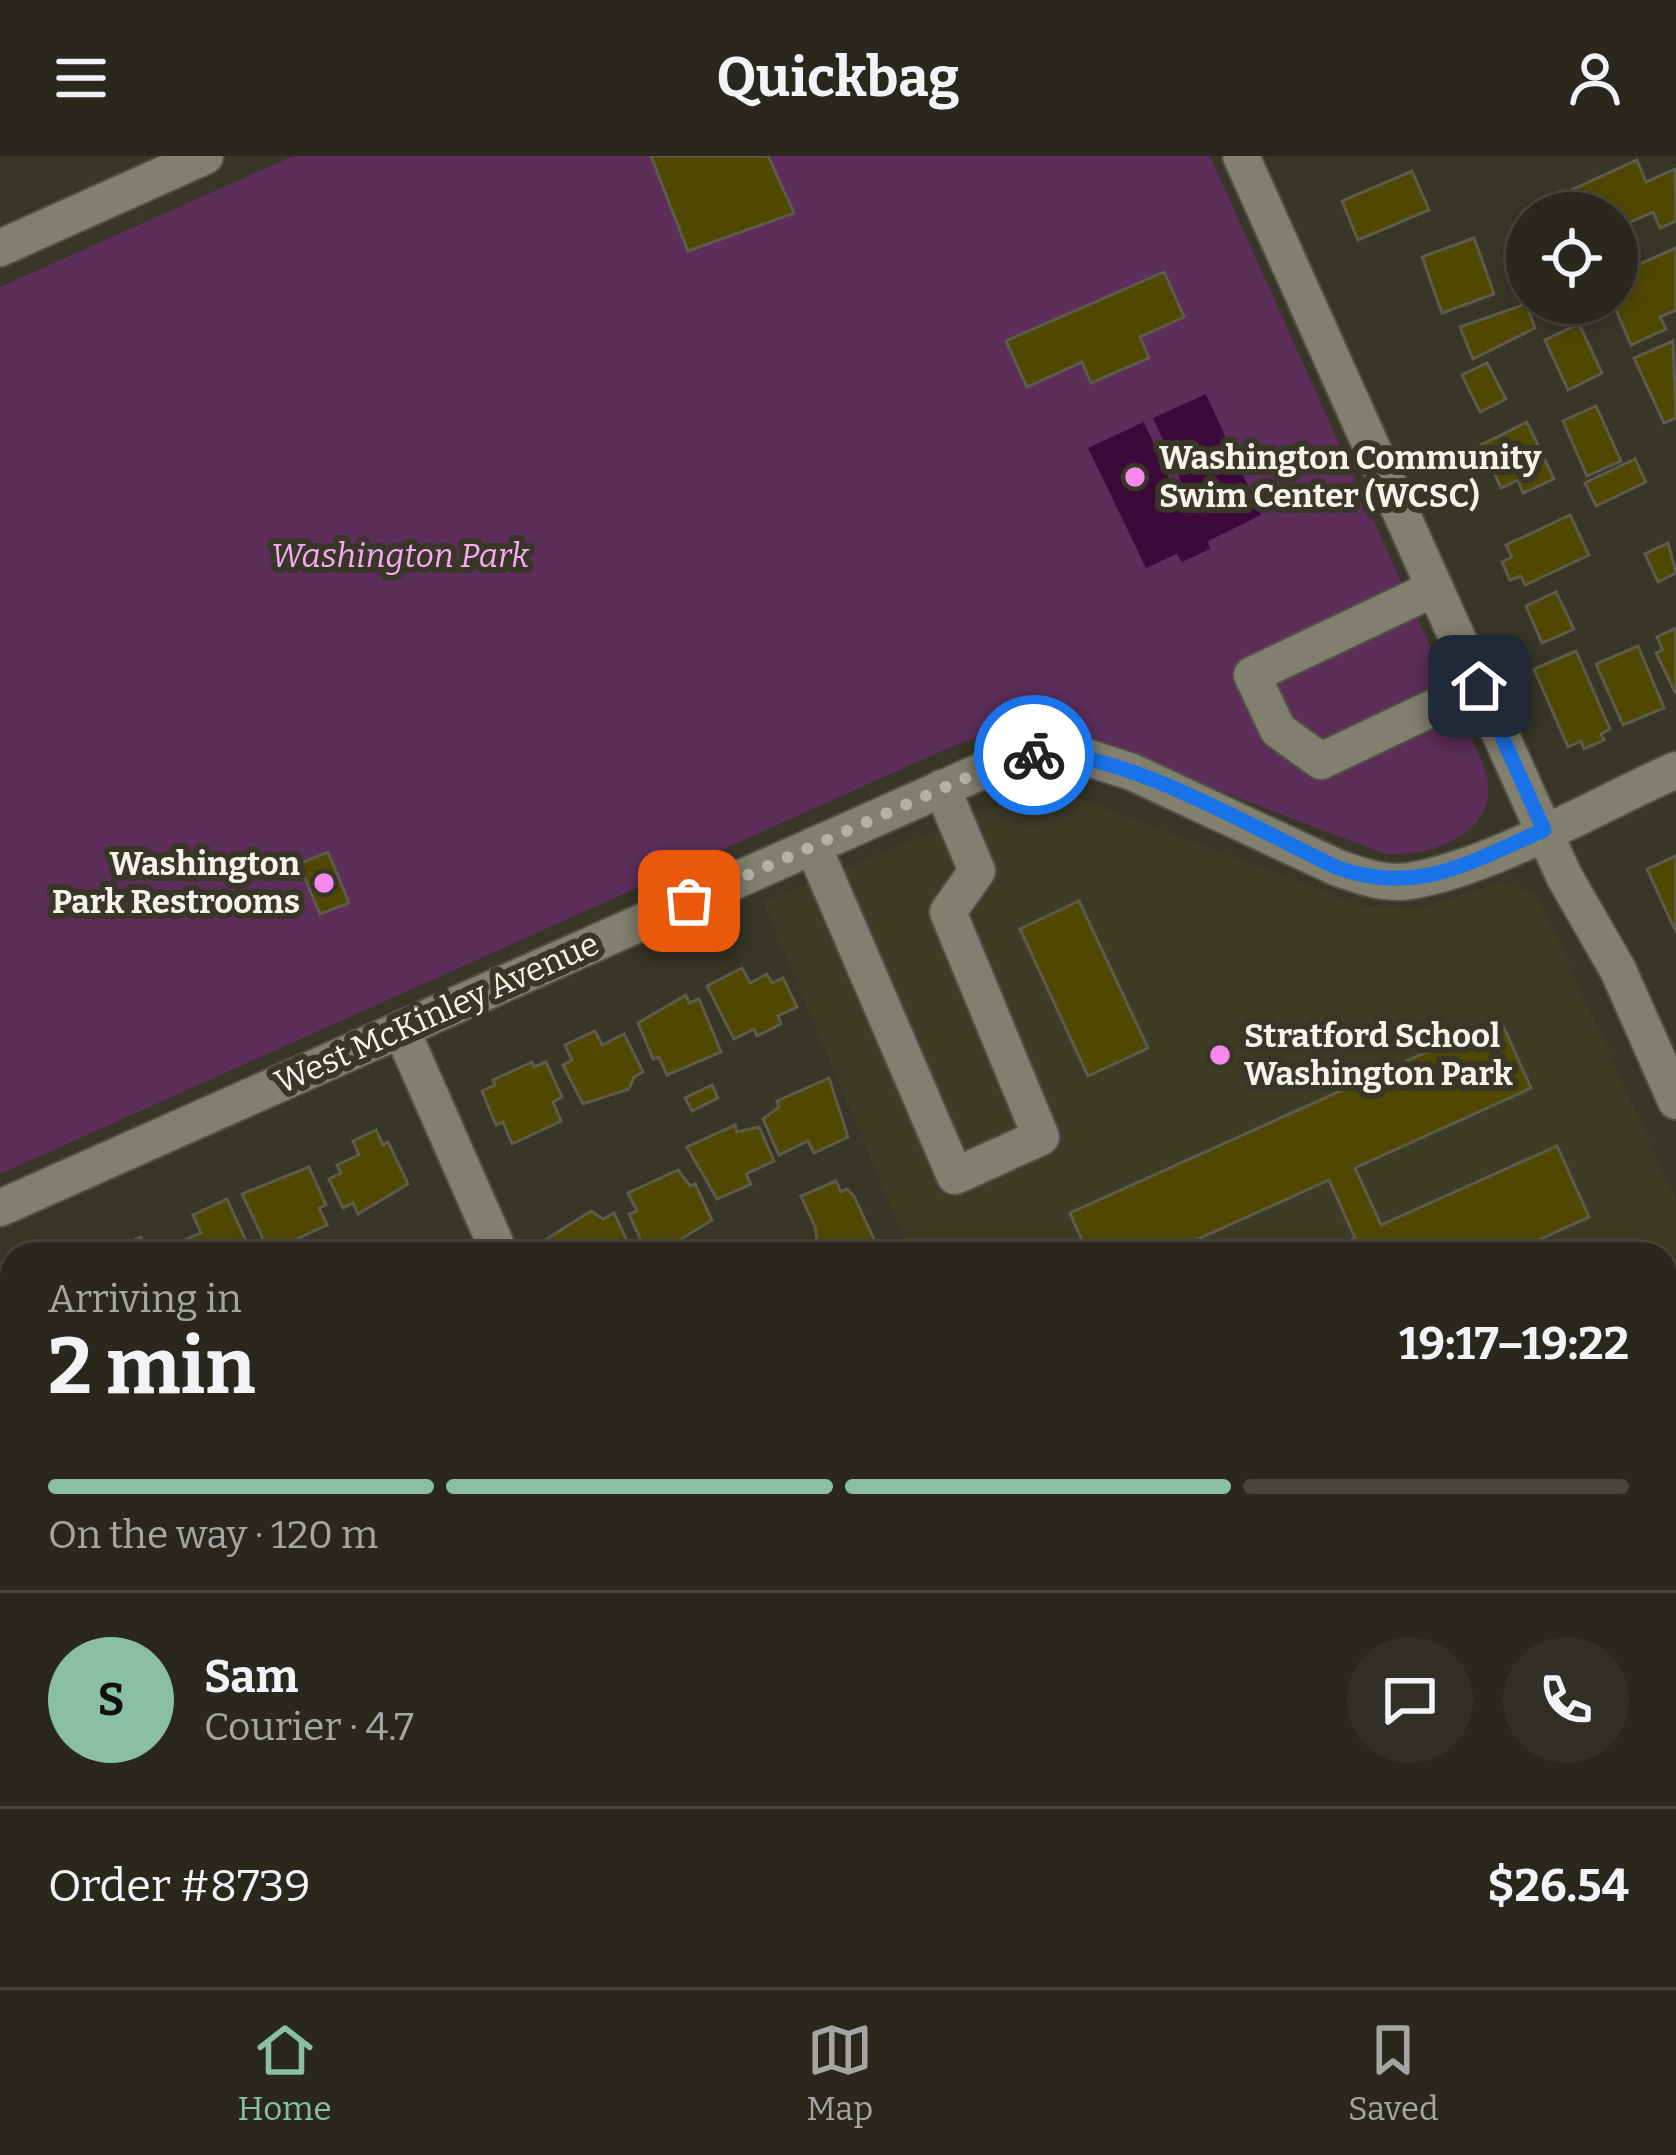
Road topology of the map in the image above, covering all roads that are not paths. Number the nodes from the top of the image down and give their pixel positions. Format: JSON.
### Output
{"nodes":[{"id":1,"x":205,"y":156,"type":"edge"},
{"id":2,"x":1241,"y":156,"type":"edge"},
{"id":3,"x":0,"y":248,"type":"edge"},
{"id":4,"x":1435,"y":588,"type":"junction"},
{"id":5,"x":1479,"y":686,"type":"junction"},
{"id":6,"x":1676,"y":770,"type":"edge"},
{"id":7,"x":942,"y":788,"type":"junction"},
{"id":8,"x":1544,"y":830,"type":"junction"},
{"id":9,"x":813,"y":846,"type":"junction"},
{"id":10,"x":401,"y":1029,"type":"junction"},
{"id":11,"x":1676,"y":1101,"type":"edge"},
{"id":12,"x":0,"y":1208,"type":"edge"},
{"id":13,"x":495,"y":1242,"type":"edge"}],
"edges":[{"from":1,"to":3,"type":"street"},
{"from":2,"to":4,"type":"street"},
{"from":4,"to":5,"type":"street"},
{"from":4,"to":5,"type":"street"},
{"from":5,"to":8,"type":"street"},
{"from":6,"to":8,"type":"street","name":"West McKinley Avenue"},
{"from":7,"to":8,"type":"street","name":"West McKinley Avenue"},
{"from":7,"to":9,"type":"street","name":"West McKinley Avenue"},
{"from":7,"to":9,"type":"street"},
{"from":8,"to":11,"type":"street"},
{"from":9,"to":10,"type":"street","name":"West McKinley Avenue"},
{"from":10,"to":12,"type":"street","name":"West McKinley Avenue"},
{"from":10,"to":13,"type":"street"}]}
